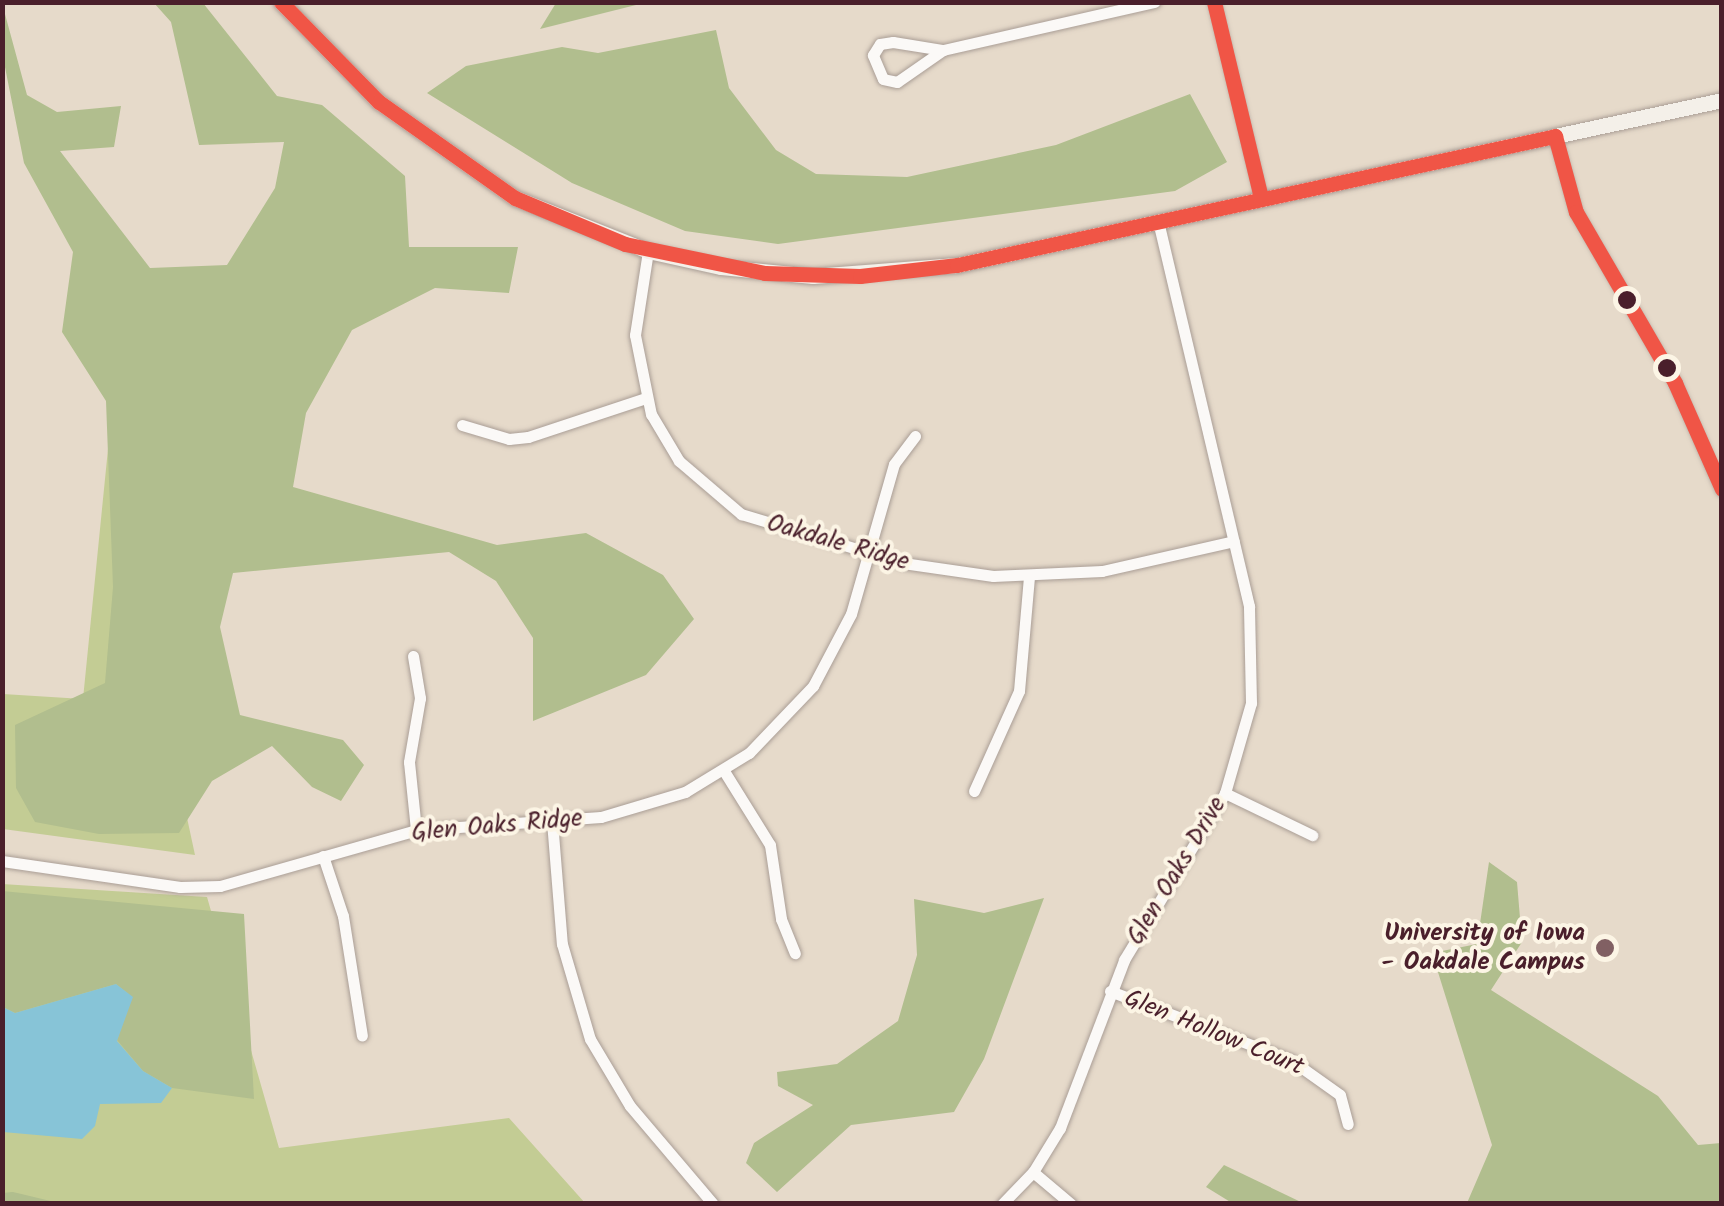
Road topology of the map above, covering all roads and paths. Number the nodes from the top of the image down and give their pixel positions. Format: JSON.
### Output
{"nodes":[{"id":1,"x":281,"y":2,"type":"edge"},
{"id":2,"x":1156,"y":2,"type":"edge"},
{"id":3,"x":1214,"y":2,"type":"edge"},
{"id":4,"x":944,"y":50,"type":"junction"},
{"id":5,"x":1722,"y":100,"type":"edge"},
{"id":6,"x":1555,"y":136,"type":"junction"},
{"id":7,"x":1261,"y":198,"type":"junction"},
{"id":8,"x":1158,"y":220,"type":"junction"},
{"id":9,"x":648,"y":251,"type":"junction"},
{"id":10,"x":646,"y":398,"type":"junction"},
{"id":11,"x":462,"y":425,"type":"dead end"},
{"id":12,"x":914,"y":436,"type":"dead end"},
{"id":13,"x":1722,"y":490,"type":"edge"},
{"id":14,"x":1234,"y":540,"type":"junction"},
{"id":15,"x":868,"y":554,"type":"junction"},
{"id":16,"x":1029,"y":576,"type":"junction"},
{"id":17,"x":413,"y":656,"type":"dead end"},
{"id":18,"x":724,"y":771,"type":"junction"},
{"id":19,"x":974,"y":791,"type":"dead end"},
{"id":20,"x":1225,"y":793,"type":"junction"},
{"id":21,"x":552,"y":821,"type":"junction"},
{"id":22,"x":416,"y":830,"type":"junction"},
{"id":23,"x":1312,"y":835,"type":"dead end"},
{"id":24,"x":323,"y":856,"type":"junction"},
{"id":25,"x":2,"y":861,"type":"edge"},
{"id":26,"x":795,"y":953,"type":"dead end"},
{"id":27,"x":1110,"y":991,"type":"junction"},
{"id":28,"x":362,"y":1036,"type":"dead end"},
{"id":29,"x":1348,"y":1124,"type":"dead end"},
{"id":30,"x":1033,"y":1172,"type":"junction"},
{"id":31,"x":713,"y":1204,"type":"edge"},
{"id":32,"x":1002,"y":1204,"type":"edge"},
{"id":33,"x":1072,"y":1204,"type":"edge"}],
"edges":[{"from":1,"to":9,"type":"main road"},
{"from":2,"to":4,"type":"street"},
{"from":3,"to":7,"type":"street"},
{"from":4,"to":4,"type":"street"},
{"from":5,"to":6,"type":"main road"},
{"from":6,"to":7,"type":"main road"},
{"from":6,"to":13,"type":"street"},
{"from":7,"to":8,"type":"main road"},
{"from":8,"to":9,"type":"main road"},
{"from":8,"to":14,"type":"street","name":"Glen Oaks Drive"},
{"from":9,"to":10,"type":"street","name":"Oakdale Ridge"},
{"from":10,"to":11,"type":"street"},
{"from":10,"to":15,"type":"street","name":"Oakdale Ridge"},
{"from":12,"to":15,"type":"street","name":"Glen Oaks Ridge"},
{"from":14,"to":16,"type":"street","name":"Oakdale Ridge"},
{"from":14,"to":20,"type":"street","name":"Glen Oaks Drive"},
{"from":15,"to":16,"type":"street","name":"Oakdale Ridge"},
{"from":15,"to":18,"type":"street","name":"Glen Oaks Ridge"},
{"from":16,"to":19,"type":"street"},
{"from":17,"to":22,"type":"street"},
{"from":18,"to":21,"type":"street","name":"Glen Oaks Ridge"},
{"from":18,"to":26,"type":"street"},
{"from":20,"to":23,"type":"street"},
{"from":20,"to":27,"type":"street","name":"Glen Oaks Drive"},
{"from":21,"to":22,"type":"street","name":"Glen Oaks Ridge"},
{"from":21,"to":31,"type":"street"},
{"from":22,"to":24,"type":"street","name":"Glen Oaks Ridge"},
{"from":24,"to":25,"type":"street","name":"Glen Oaks Ridge"},
{"from":24,"to":28,"type":"street"},
{"from":27,"to":29,"type":"street","name":"Glen Hollow Court"},
{"from":27,"to":30,"type":"street","name":"Glen Oaks Drive"},
{"from":30,"to":32,"type":"street","name":"Glen Oaks Drive"},
{"from":30,"to":33,"type":"street"}]}
